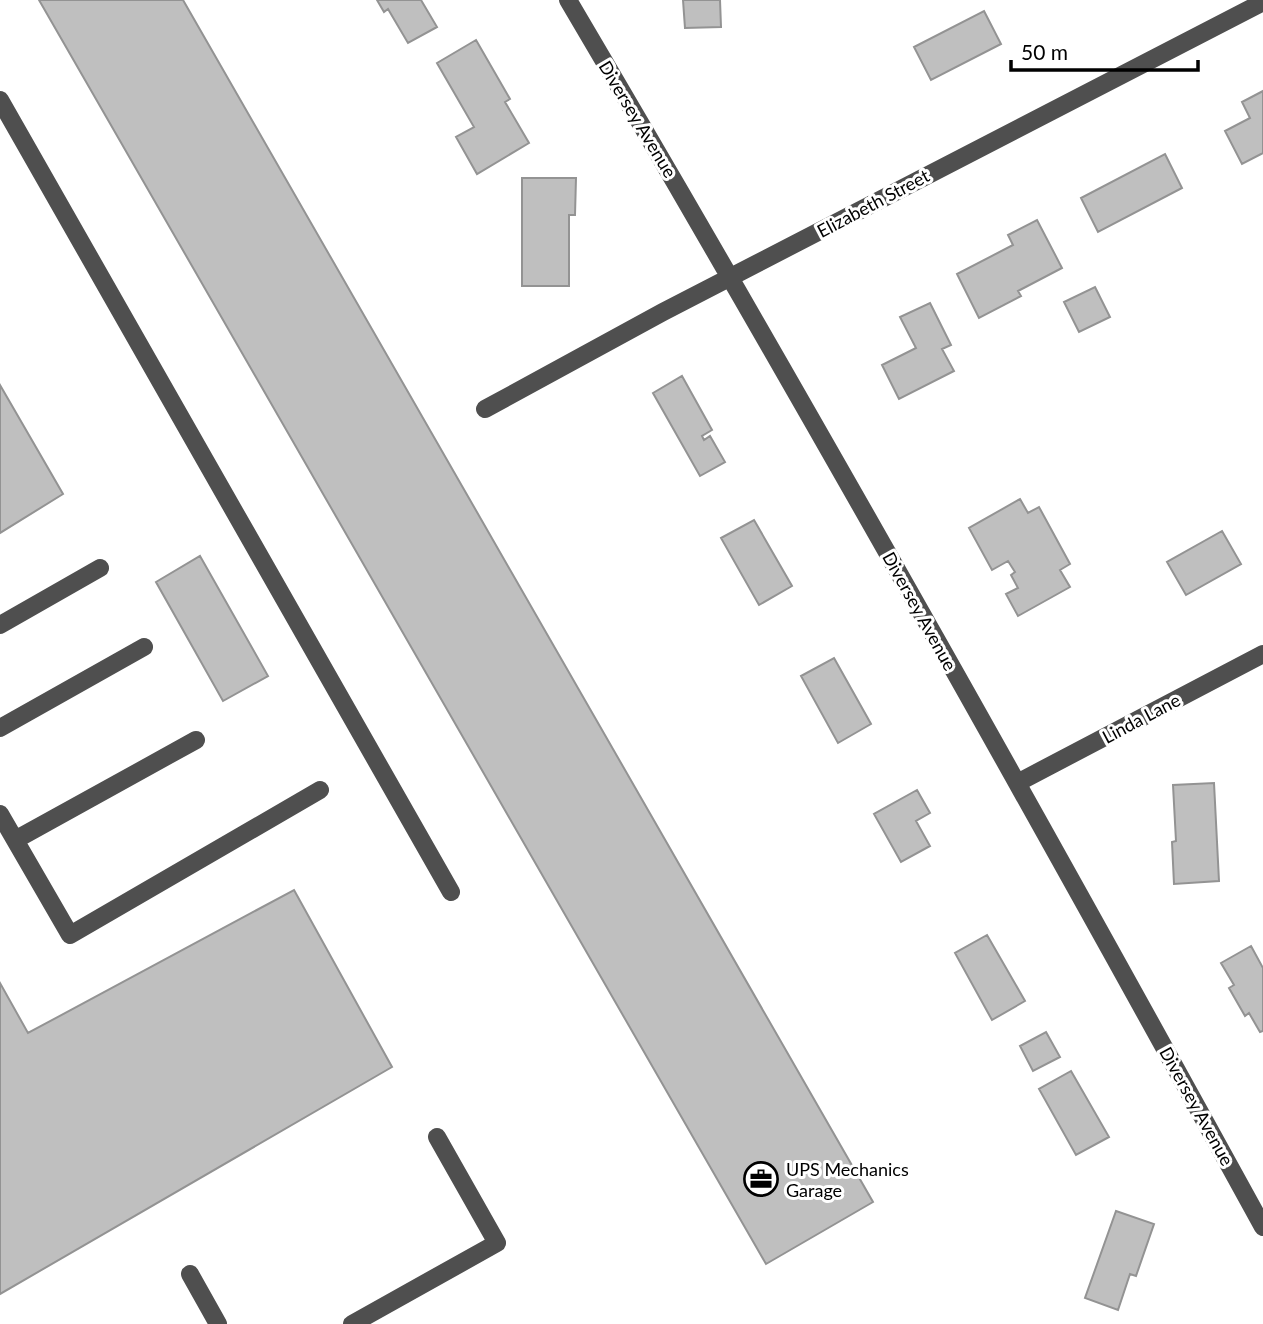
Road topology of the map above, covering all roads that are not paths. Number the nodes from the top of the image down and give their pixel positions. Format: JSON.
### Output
{"nodes":[{"id":1,"x":568,"y":0,"type":"edge"},
{"id":2,"x":1263,"y":2,"type":"edge"},
{"id":3,"x":0,"y":100,"type":"edge"},
{"id":4,"x":732,"y":277,"type":"junction"},
{"id":5,"x":485,"y":409,"type":"dead end"},
{"id":6,"x":100,"y":568,"type":"dead end"},
{"id":7,"x":0,"y":625,"type":"edge"},
{"id":8,"x":144,"y":647,"type":"dead end"},
{"id":9,"x":1263,"y":654,"type":"edge"},
{"id":10,"x":0,"y":728,"type":"edge"},
{"id":11,"x":195,"y":740,"type":"dead end"},
{"id":12,"x":1019,"y":782,"type":"junction"},
{"id":13,"x":320,"y":790,"type":"dead end"},
{"id":14,"x":0,"y":814,"type":"edge"},
{"id":15,"x":15,"y":840,"type":"junction"},
{"id":16,"x":451,"y":892,"type":"dead end"},
{"id":17,"x":437,"y":1136,"type":"dead end"},
{"id":18,"x":1263,"y":1227,"type":"edge"},
{"id":19,"x":190,"y":1274,"type":"dead end"},
{"id":20,"x":218,"y":1324,"type":"edge"},
{"id":21,"x":352,"y":1324,"type":"edge"}],
"edges":[{"from":1,"to":4,"type":"street","name":"Diversey Avenue"},
{"from":2,"to":4,"type":"street","name":"Elizabeth Street"},
{"from":3,"to":16,"type":"street"},
{"from":4,"to":5,"type":"street","name":"Elizabeth Street"},
{"from":4,"to":12,"type":"street","name":"Diversey Avenue"},
{"from":6,"to":7,"type":"street"},
{"from":8,"to":10,"type":"street"},
{"from":9,"to":12,"type":"street","name":"Linda Lane"},
{"from":11,"to":15,"type":"street"},
{"from":12,"to":18,"type":"street","name":"Diversey Avenue"},
{"from":13,"to":15,"type":"street"},
{"from":14,"to":15,"type":"street"},
{"from":17,"to":21,"type":"street"},
{"from":19,"to":20,"type":"street"}]}
